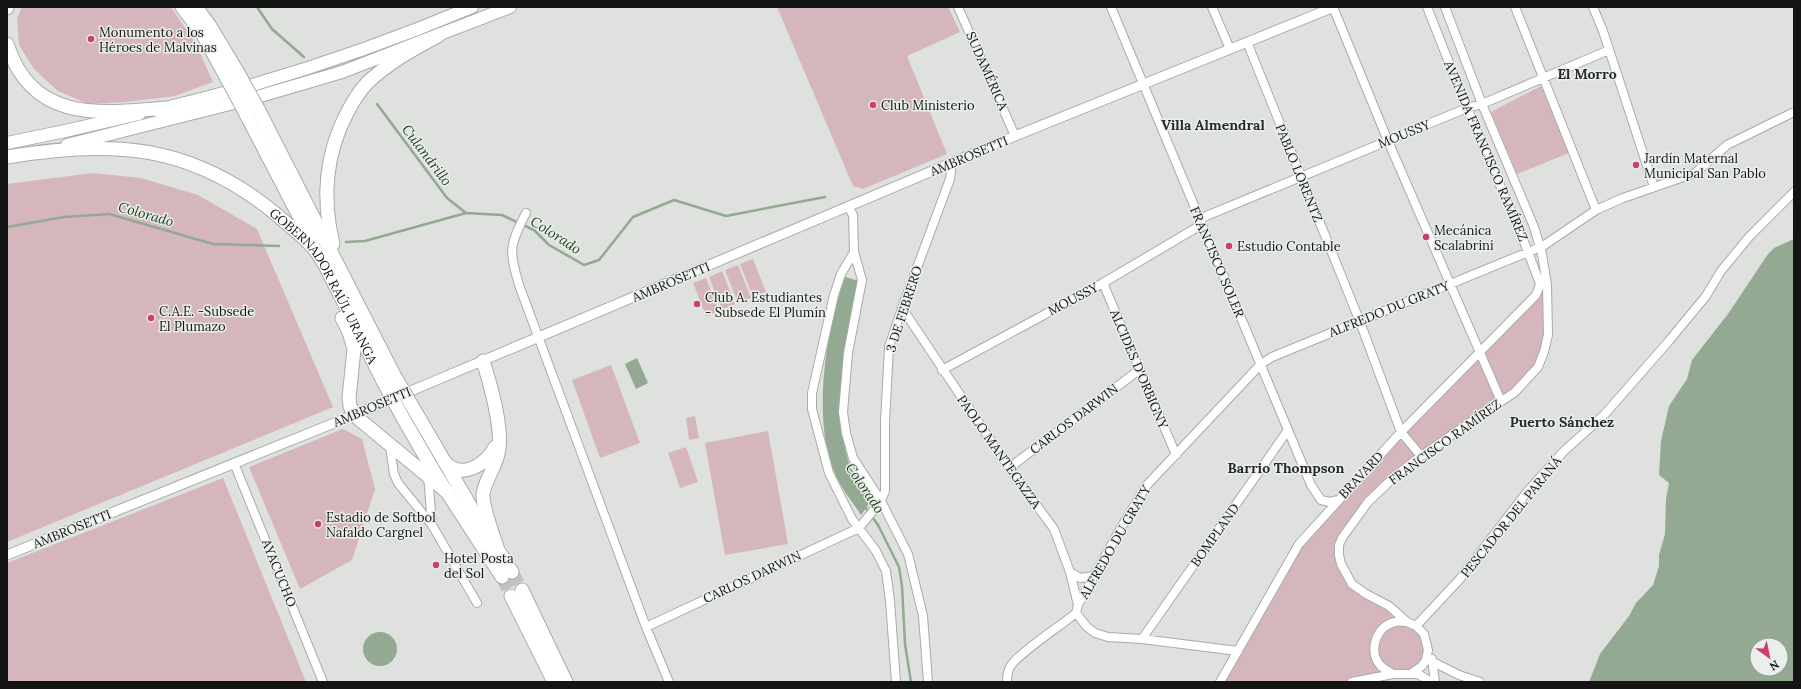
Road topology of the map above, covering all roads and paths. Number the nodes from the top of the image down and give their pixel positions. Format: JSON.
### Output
{"nodes":[{"id":1,"x":182,"y":7,"type":"edge"},
{"id":2,"x":196,"y":7,"type":"edge"},
{"id":3,"x":472,"y":7,"type":"edge"},
{"id":4,"x":510,"y":7,"type":"edge"},
{"id":5,"x":958,"y":7,"type":"edge"},
{"id":6,"x":1111,"y":7,"type":"edge"},
{"id":7,"x":1212,"y":7,"type":"edge"},
{"id":8,"x":1333,"y":7,"type":"edge"},
{"id":9,"x":1427,"y":7,"type":"edge"},
{"id":10,"x":1445,"y":7,"type":"edge"},
{"id":11,"x":1515,"y":7,"type":"edge"},
{"id":12,"x":1593,"y":7,"type":"edge"},
{"id":13,"x":1322,"y":9,"type":"edge"},
{"id":14,"x":438,"y":36,"type":"junction"},
{"id":15,"x":1247,"y":42,"type":"junction"},
{"id":16,"x":7,"y":44,"type":"edge"},
{"id":17,"x":1230,"y":50,"type":"junction"},
{"id":18,"x":1609,"y":50,"type":"junction"},
{"id":19,"x":231,"y":73,"type":"junction"},
{"id":20,"x":1542,"y":79,"type":"junction"},
{"id":21,"x":1144,"y":84,"type":"junction"},
{"id":22,"x":1482,"y":104,"type":"junction"},
{"id":23,"x":165,"y":108,"type":"junction"},
{"id":24,"x":1467,"y":108,"type":"junction"},
{"id":25,"x":252,"y":112,"type":"junction"},
{"id":26,"x":1794,"y":112,"type":"edge"},
{"id":27,"x":1016,"y":136,"type":"junction"},
{"id":28,"x":1388,"y":140,"type":"junction"},
{"id":29,"x":7,"y":143,"type":"edge"},
{"id":30,"x":37,"y":152,"type":"junction"},
{"id":31,"x":7,"y":157,"type":"edge"},
{"id":32,"x":952,"y":163,"type":"junction"},
{"id":33,"x":1300,"y":177,"type":"junction"},
{"id":34,"x":1654,"y":187,"type":"junction"},
{"id":35,"x":1794,"y":192,"type":"edge"},
{"id":36,"x":848,"y":207,"type":"junction"},
{"id":37,"x":1596,"y":210,"type":"junction"},
{"id":38,"x":526,"y":213,"type":"dead end"},
{"id":39,"x":1200,"y":222,"type":"junction"},
{"id":40,"x":1540,"y":247,"type":"junction"},
{"id":41,"x":854,"y":252,"type":"junction"},
{"id":42,"x":1528,"y":252,"type":"junction"},
{"id":43,"x":320,"y":255,"type":"junction"},
{"id":44,"x":338,"y":265,"type":"junction"},
{"id":45,"x":1103,"y":283,"type":"junction"},
{"id":46,"x":1451,"y":284,"type":"junction"},
{"id":47,"x":337,"y":289,"type":"junction"},
{"id":48,"x":1536,"y":295,"type":"joint"},
{"id":49,"x":1548,"y":297,"type":"joint"},
{"id":50,"x":902,"y":308,"type":"junction"},
{"id":51,"x":1360,"y":322,"type":"junction"},
{"id":52,"x":538,"y":338,"type":"junction"},
{"id":53,"x":1481,"y":353,"type":"junction"},
{"id":54,"x":483,"y":361,"type":"junction"},
{"id":55,"x":1261,"y":364,"type":"junction"},
{"id":56,"x":942,"y":370,"type":"junction"},
{"id":57,"x":1139,"y":370,"type":"junction"},
{"id":58,"x":388,"y":378,"type":"junction"},
{"id":59,"x":1501,"y":402,"type":"junction"},
{"id":60,"x":354,"y":415,"type":"junction"},
{"id":61,"x":1288,"y":430,"type":"junction"},
{"id":62,"x":1401,"y":432,"type":"junction"},
{"id":63,"x":499,"y":433,"type":"junction"},
{"id":64,"x":390,"y":446,"type":"junction"},
{"id":65,"x":431,"y":454,"type":"junction"},
{"id":66,"x":1176,"y":455,"type":"junction"},
{"id":67,"x":1420,"y":456,"type":"junction"},
{"id":68,"x":234,"y":463,"type":"junction"},
{"id":69,"x":1009,"y":468,"type":"junction"},
{"id":70,"x":428,"y":476,"type":"junction"},
{"id":71,"x":447,"y":492,"type":"junction"},
{"id":72,"x":1337,"y":500,"type":"junction"},
{"id":73,"x":879,"y":504,"type":"junction"},
{"id":74,"x":432,"y":525,"type":"junction"},
{"id":75,"x":861,"y":526,"type":"junction"},
{"id":76,"x":496,"y":547,"type":"junction"},
{"id":77,"x":7,"y":555,"type":"edge"},
{"id":78,"x":1070,"y":572,"type":"junction"},
{"id":79,"x":1094,"y":576,"type":"junction"},
{"id":80,"x":477,"y":603,"type":"dead end"},
{"id":81,"x":1077,"y":609,"type":"junction"},
{"id":82,"x":1407,"y":622,"type":"junction"},
{"id":83,"x":1416,"y":626,"type":"junction"},
{"id":84,"x":646,"y":627,"type":"junction"},
{"id":85,"x":1142,"y":639,"type":"junction"},
{"id":86,"x":1428,"y":650,"type":"junction"},
{"id":87,"x":1238,"y":651,"type":"junction"},
{"id":88,"x":1433,"y":662,"type":"junction"},
{"id":89,"x":1393,"y":674,"type":"junction"},
{"id":90,"x":1410,"y":674,"type":"junction"},
{"id":91,"x":324,"y":682,"type":"edge"},
{"id":92,"x":554,"y":682,"type":"edge"},
{"id":93,"x":566,"y":682,"type":"edge"},
{"id":94,"x":669,"y":682,"type":"edge"},
{"id":95,"x":896,"y":682,"type":"edge"},
{"id":96,"x":928,"y":682,"type":"edge"},
{"id":97,"x":1007,"y":682,"type":"edge"},
{"id":98,"x":1220,"y":682,"type":"edge"},
{"id":99,"x":1352,"y":682,"type":"edge"},
{"id":100,"x":1432,"y":682,"type":"edge"},
{"id":101,"x":1435,"y":682,"type":"edge"},
{"id":102,"x":1480,"y":682,"type":"edge"}],
"edges":[{"from":1,"to":19,"type":"highway"},
{"from":2,"to":19,"type":"highway"},
{"from":3,"to":23,"type":"main road"},
{"from":4,"to":14,"type":"main road","name":"GOBERNADOR RAÚL URANGA"},
{"from":5,"to":27,"type":"street","name":"SUDAMÉRICA"},
{"from":6,"to":21,"type":"street","name":"FRANCISCO SOLER"},
{"from":7,"to":17,"type":"street"},
{"from":8,"to":13,"type":"street","name":"AMBROSETTI"},
{"from":8,"to":28,"type":"street"},
{"from":9,"to":24,"type":"street","name":"AVENIDA FRANCISCO RAMÍREZ"},
{"from":10,"to":22,"type":"street","name":"AVENIDA FRANCISCO RAMÍREZ"},
{"from":11,"to":20,"type":"street"},
{"from":12,"to":18,"type":"street"},
{"from":13,"to":15,"type":"street","name":"AMBROSETTI"},
{"from":14,"to":30,"type":"main road","name":"GOBERNADOR RAÚL URANGA"},
{"from":14,"to":44,"type":"highway"},
{"from":15,"to":17,"type":"street","name":"AMBROSETTI"},
{"from":15,"to":33,"type":"street","name":"PABLO LORENTZ"},
{"from":16,"to":23,"type":"highway"},
{"from":17,"to":21,"type":"street","name":"AMBROSETTI"},
{"from":18,"to":20,"type":"street","name":"MOUSSY"},
{"from":18,"to":34,"type":"street"},
{"from":19,"to":25,"type":"highway","bridge":true},
{"from":20,"to":22,"type":"street","name":"MOUSSY"},
{"from":20,"to":37,"type":"street"},
{"from":21,"to":27,"type":"street","name":"AMBROSETTI"},
{"from":21,"to":39,"type":"street","name":"FRANCISCO SOLER"},
{"from":22,"to":24,"type":"street","name":"MOUSSY"},
{"from":22,"to":40,"type":"street","name":"AVENIDA FRANCISCO RAMÍREZ"},
{"from":23,"to":29,"type":"main road"},
{"from":24,"to":28,"type":"street","name":"MOUSSY"},
{"from":24,"to":42,"type":"street","name":"AVENIDA FRANCISCO RAMÍREZ"},
{"from":25,"to":43,"type":"highway"},
{"from":25,"to":44,"type":"highway","name":"GOBERNADOR RAÚL URANGA"},
{"from":26,"to":34,"type":"street","name":"ALFREDO DU GRATY"},
{"from":27,"to":32,"type":"street","name":"AMBROSETTI"},
{"from":28,"to":33,"type":"street","name":"MOUSSY"},
{"from":28,"to":46,"type":"street"},
{"from":30,"to":31,"type":"highway","name":"GOBERNADOR RAÚL URANGA"},
{"from":30,"to":43,"type":"highway","name":"GOBERNADOR RAÚL URANGA"},
{"from":32,"to":36,"type":"street","name":"AMBROSETTI"},
{"from":32,"to":50,"type":"street","name":"3 DE FEBRERO"},
{"from":33,"to":39,"type":"street","name":"MOUSSY"},
{"from":33,"to":51,"type":"street","name":"PABLO LORENTZ"},
{"from":34,"to":37,"type":"street","name":"ALFREDO DU GRATY"},
{"from":35,"to":83,"type":"street","name":"PESCADOR DEL PARANÁ"},
{"from":36,"to":41,"type":"street"},
{"from":36,"to":52,"type":"street","name":"AMBROSETTI"},
{"from":37,"to":40,"type":"street","name":"ALFREDO DU GRATY"},
{"from":38,"to":52,"type":"street"},
{"from":39,"to":45,"type":"street","name":"MOUSSY"},
{"from":39,"to":55,"type":"street","name":"FRANCISCO SOLER"},
{"from":40,"to":42,"type":"street","name":"ALFREDO DU GRATY"},
{"from":40,"to":49,"type":"street","name":"AVENIDA FRANCISCO RAMÍREZ"},
{"from":41,"to":73,"type":"street"},
{"from":41,"to":75,"type":"street"},
{"from":42,"to":46,"type":"street","name":"ALFREDO DU GRATY"},
{"from":42,"to":48,"type":"street","name":"AVENIDA FRANCISCO RAMÍREZ"},
{"from":43,"to":47,"type":"highway","name":"GOBERNADOR RAÚL URANGA"},
{"from":44,"to":58,"type":"highway","name":"GOBERNADOR RAÚL URANGA"},
{"from":45,"to":56,"type":"street","name":"MOUSSY"},
{"from":45,"to":57,"type":"street","name":"ALCIDES D'ORBIGNY"},
{"from":46,"to":51,"type":"street","name":"ALFREDO DU GRATY"},
{"from":46,"to":53,"type":"street"},
{"from":47,"to":58,"type":"highway","name":"GOBERNADOR RAÚL URANGA"},
{"from":47,"to":60,"type":"highway"},
{"from":48,"to":53,"type":"street","name":"BRAVARD"},
{"from":49,"to":59,"type":"street","name":"FRANCISCO RAMÍREZ"},
{"from":50,"to":56,"type":"street","name":"PAOLO MANTEGAZZA"},
{"from":50,"to":73,"type":"street","name":"3 DE FEBRERO"},
{"from":51,"to":55,"type":"street","name":"ALFREDO DU GRATY"},
{"from":51,"to":62,"type":"street","name":"PABLO LORENTZ"},
{"from":52,"to":54,"type":"street","name":"AMBROSETTI"},
{"from":52,"to":84,"type":"street"},
{"from":53,"to":59,"type":"street"},
{"from":53,"to":62,"type":"street","name":"BRAVARD"},
{"from":54,"to":60,"type":"street","name":"AMBROSETTI"},
{"from":54,"to":63,"type":"highway"},
{"from":55,"to":61,"type":"street","name":"FRANCISCO SOLER"},
{"from":55,"to":66,"type":"street","name":"ALFREDO DU GRATY"},
{"from":56,"to":69,"type":"street","name":"PAOLO MANTEGAZZA"},
{"from":57,"to":66,"type":"street","name":"ALCIDES D'ORBIGNY"},
{"from":57,"to":69,"type":"street","name":"CARLOS DARWIN"},
{"from":58,"to":65,"type":"highway","name":"GOBERNADOR RAÚL URANGA","bridge":true},
{"from":58,"to":65,"type":"highway","name":"GOBERNADOR RAÚL URANGA","bridge":true},
{"from":59,"to":67,"type":"street","name":"FRANCISCO RAMÍREZ"},
{"from":60,"to":64,"type":"highway"},
{"from":60,"to":68,"type":"street","name":"AMBROSETTI"},
{"from":61,"to":72,"type":"street","name":"FRANCISCO SOLER"},
{"from":61,"to":85,"type":"street","name":"BOMPLAND"},
{"from":62,"to":67,"type":"street","name":"PABLO LORENTZ"},
{"from":62,"to":72,"type":"street","name":"BRAVARD"},
{"from":63,"to":65,"type":"highway"},
{"from":63,"to":76,"type":"highway"},
{"from":64,"to":70,"type":"highway"},
{"from":64,"to":74,"type":"street"},
{"from":65,"to":70,"type":"street"},
{"from":65,"to":71,"type":"highway","name":"GOBERNADOR RAÚL URANGA"},
{"from":65,"to":76,"type":"highway","name":"GOBERNADOR RAÚL URANGA"},
{"from":66,"to":79,"type":"street","name":"ALFREDO DU GRATY"},
{"from":67,"to":82,"type":"street","name":"FRANCISCO RAMÍREZ"},
{"from":68,"to":77,"type":"street","name":"AMBROSETTI"},
{"from":68,"to":91,"type":"street","name":"AYACUCHO"},
{"from":69,"to":78,"type":"street","name":"PAOLO MANTEGAZZA"},
{"from":70,"to":71,"type":"highway"},
{"from":70,"to":74,"type":"street"},
{"from":71,"to":76,"type":"highway","name":"GOBERNADOR RAÚL URANGA"},
{"from":72,"to":87,"type":"street","name":"BRAVARD"},
{"from":73,"to":75,"type":"street"},
{"from":73,"to":96,"type":"street"},
{"from":74,"to":80,"type":"street"},
{"from":75,"to":84,"type":"street","name":"CARLOS DARWIN"},
{"from":75,"to":95,"type":"street"},
{"from":78,"to":79,"type":"street"},
{"from":78,"to":81,"type":"street","name":"PAOLO MANTEGAZZA"},
{"from":79,"to":81,"type":"street","name":"ALFREDO DU GRATY"},
{"from":81,"to":85,"type":"street","name":"PAOLO MANTEGAZZA"},
{"from":81,"to":97,"type":"street"},
{"from":82,"to":83,"type":"street"},
{"from":82,"to":89,"type":"street"},
{"from":83,"to":86,"type":"street"},
{"from":84,"to":94,"type":"street"},
{"from":85,"to":87,"type":"street","name":"PAOLO MANTEGAZZA"},
{"from":86,"to":88,"type":"street"},
{"from":86,"to":90,"type":"street"},
{"from":87,"to":98,"type":"street","name":"BRAVARD"},
{"from":88,"to":101,"type":"street"},
{"from":88,"to":102,"type":"street"},
{"from":89,"to":90,"type":"street"},
{"from":89,"to":99,"type":"street"},
{"from":90,"to":100,"type":"street"},
{"from":92,"to":93,"type":"highway"}]}
